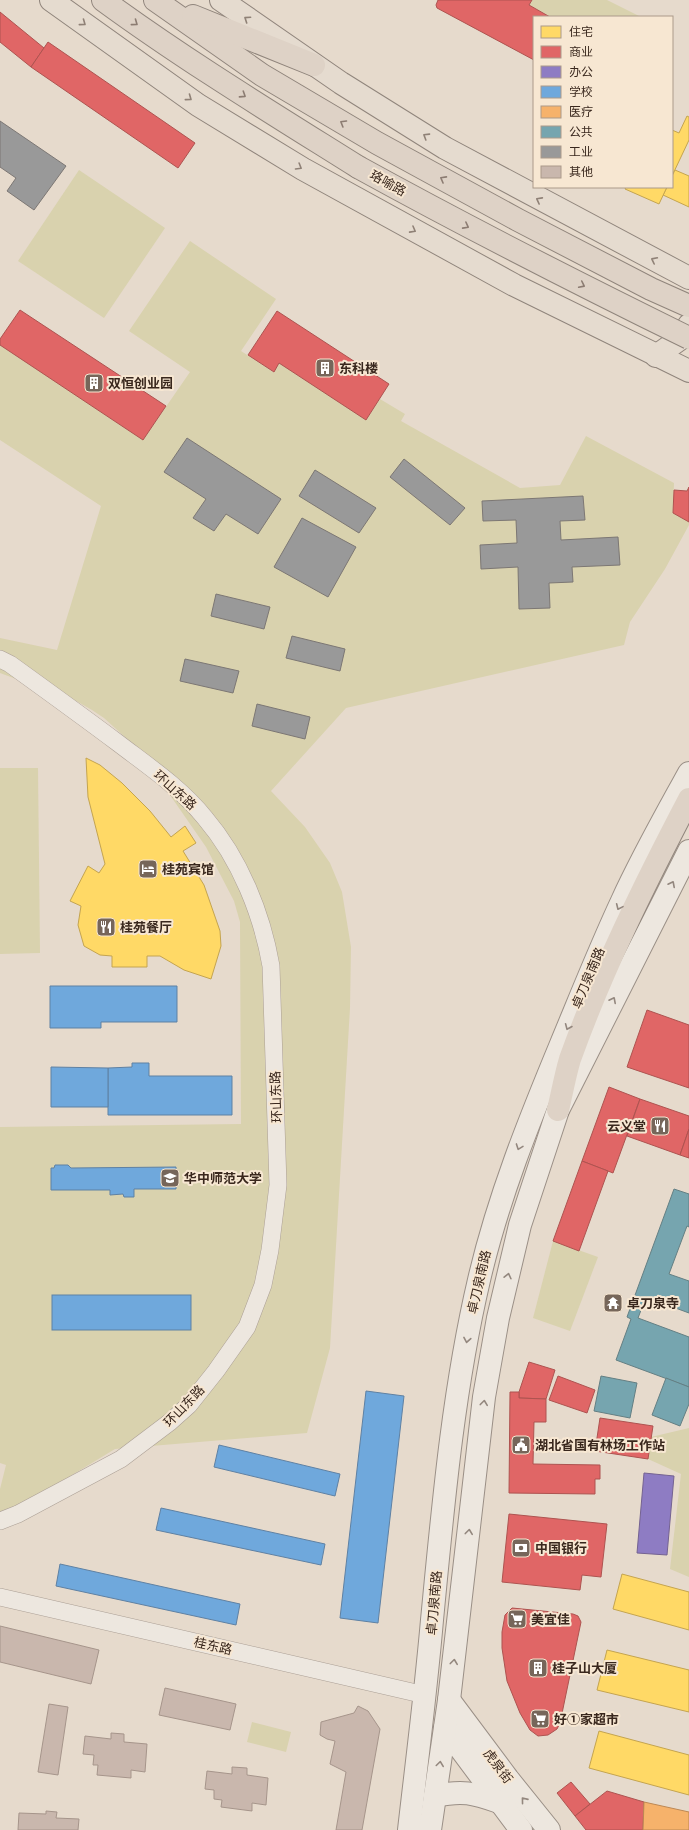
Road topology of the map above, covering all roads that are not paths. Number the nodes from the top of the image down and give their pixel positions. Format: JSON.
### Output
{"nodes":[{"id":1,"x":51,"y":0,"type":"edge"},
{"id":2,"x":103,"y":0,"type":"edge"},
{"id":3,"x":221,"y":0,"type":"edge"},
{"id":4,"x":157,"y":1,"type":"edge"},
{"id":5,"x":314,"y":65,"type":"junction"},
{"id":6,"x":688,"y":279,"type":"edge"},
{"id":7,"x":651,"y":289,"type":"junction"},
{"id":8,"x":689,"y":306,"type":"edge"},
{"id":9,"x":689,"y":319,"type":"edge"},
{"id":10,"x":689,"y":325,"type":"edge"},
{"id":11,"x":689,"y":338,"type":"edge"},
{"id":12,"x":656,"y":356,"type":"junction"},
{"id":13,"x":689,"y":371,"type":"edge"},
{"id":14,"x":0,"y":659,"type":"edge"},
{"id":15,"x":689,"y":773,"type":"edge"},
{"id":16,"x":689,"y":799,"type":"edge"},
{"id":17,"x":689,"y":851,"type":"edge"},
{"id":18,"x":558,"y":1110,"type":"junction"},
{"id":19,"x":0,"y":1521,"type":"edge"},
{"id":20,"x":0,"y":1597,"type":"edge"},
{"id":21,"x":425,"y":1695,"type":"junction"},
{"id":22,"x":449,"y":1700,"type":"junction"},
{"id":23,"x":444,"y":1728,"type":"junction"},
{"id":24,"x":435,"y":1796,"type":"junction"},
{"id":25,"x":499,"y":1802,"type":"junction"},
{"id":26,"x":409,"y":1830,"type":"edge"},
{"id":27,"x":430,"y":1830,"type":"edge"},
{"id":28,"x":521,"y":1830,"type":"edge"},
{"id":29,"x":549,"y":1830,"type":"edge"}],
"edges":[{"from":1,"to":12,"type":"main road","one_way":true},
{"from":2,"to":11,"type":"highway","name":"珞喻路","one_way":true,"bridge":true},
{"from":5,"to":3,"type":"main road","one_way":true},
{"from":4,"to":5,"type":"highway"},
{"from":7,"to":4,"type":"highway","one_way":true},
{"from":6,"to":5,"type":"main road","one_way":true},
{"from":7,"to":8,"type":"highway"},
{"from":7,"to":9,"type":"highway"},
{"from":10,"to":12,"type":"main road"},
{"from":12,"to":13,"type":"main road"},
{"from":14,"to":19,"type":"street","name":"环山东路"},
{"from":15,"to":21,"type":"main road","name":"卓刀泉南路","one_way":true},
{"from":16,"to":18,"type":"highway"},
{"from":18,"to":17,"type":"main road","name":"卓刀泉南路","one_way":true},
{"from":22,"to":18,"type":"main road","name":"卓刀泉南路","one_way":true},
{"from":20,"to":21,"type":"street","name":"桂东路"},
{"from":21,"to":26,"type":"main road","name":"卓刀泉南路"},
{"from":22,"to":23,"type":"main road","name":"卓刀泉南路"},
{"from":29,"to":22,"type":"main road","name":"虎泉街","one_way":true},
{"from":24,"to":23,"type":"main road","name":"卓刀泉南路","one_way":true},
{"from":23,"to":25,"type":"main road","name":"虎泉街"},
{"from":24,"to":25,"type":"main road"},
{"from":24,"to":27,"type":"main road","name":"卓刀泉南路"},
{"from":25,"to":28,"type":"main road","name":"虎泉街"}]}
